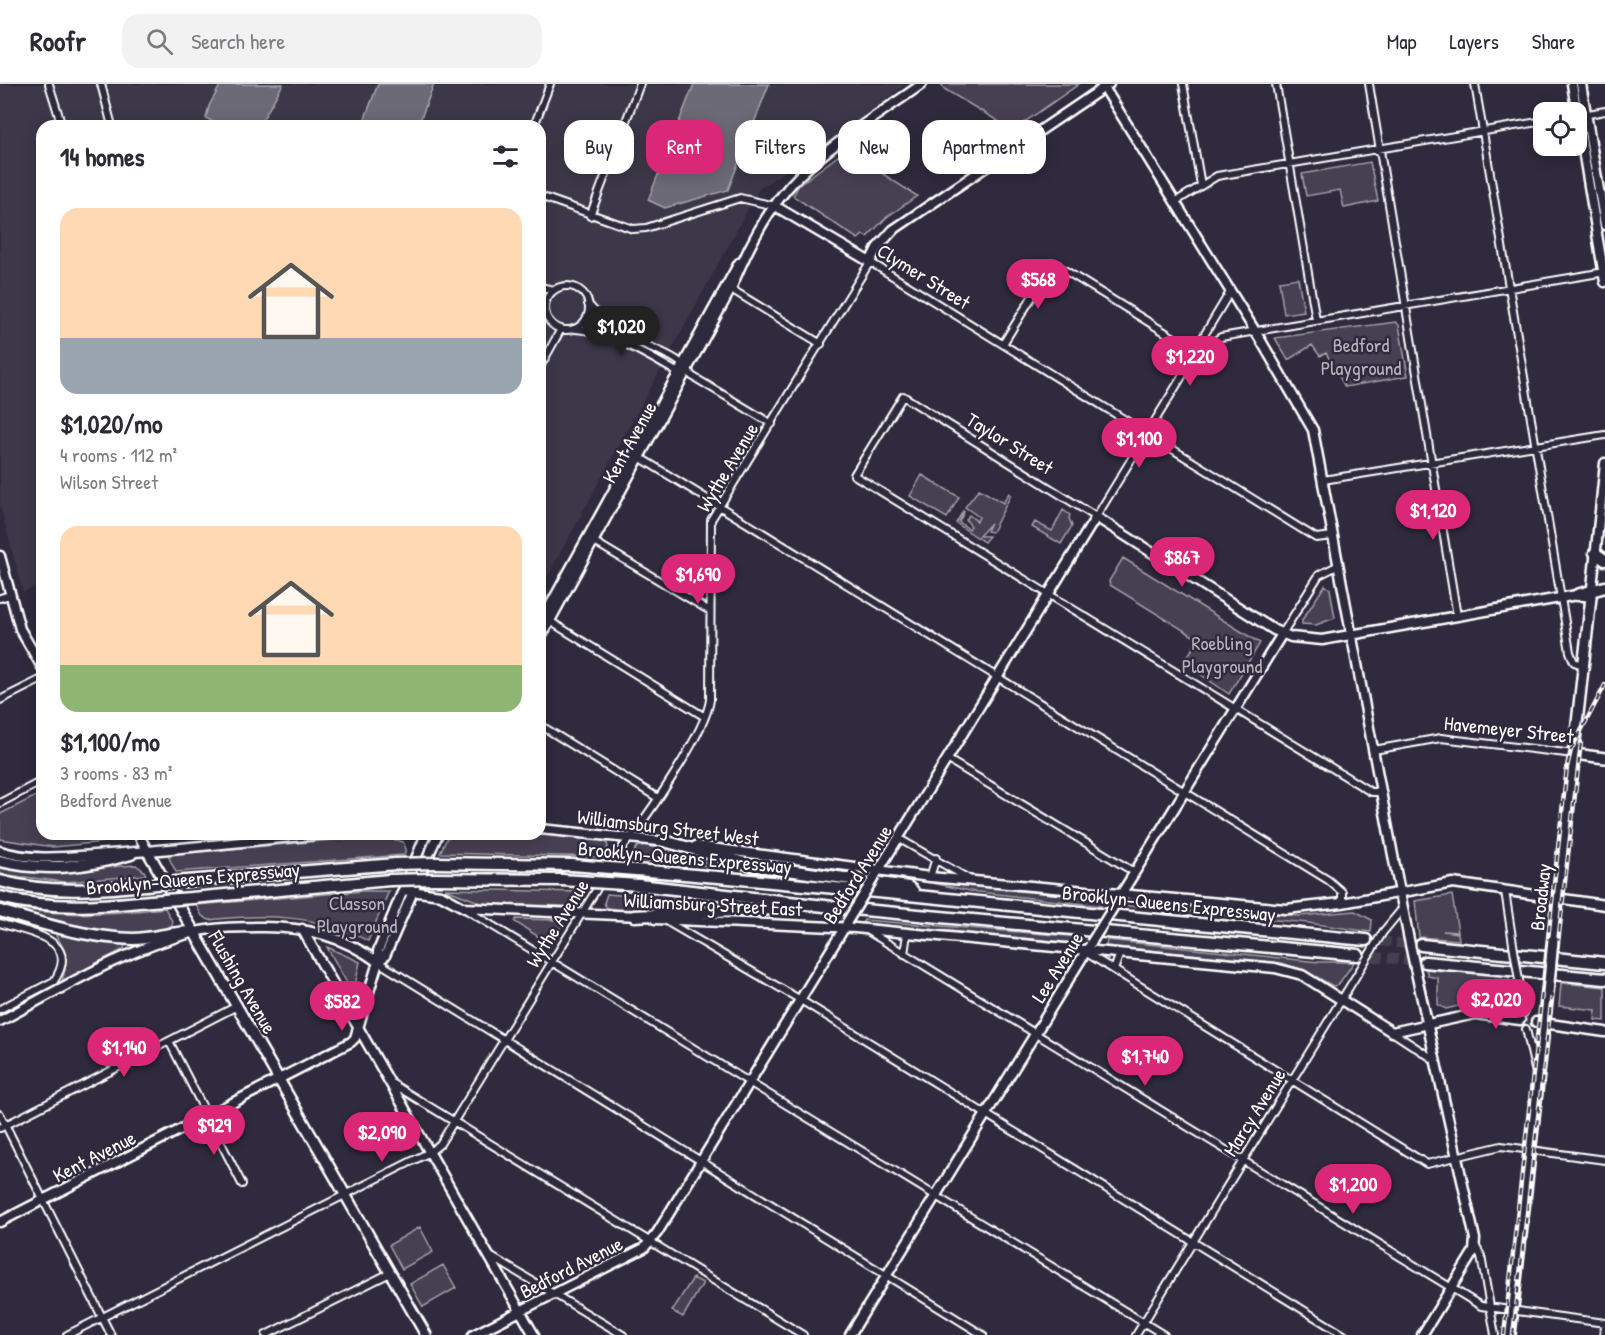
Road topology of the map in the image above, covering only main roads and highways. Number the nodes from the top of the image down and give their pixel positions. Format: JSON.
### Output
{"nodes":[{"id":1,"x":922,"y":84,"type":"edge"},
{"id":2,"x":1572,"y":84,"type":"edge"},
{"id":3,"x":1581,"y":84,"type":"edge"},
{"id":4,"x":1105,"y":85,"type":"edge"},
{"id":5,"x":1577,"y":102,"type":"edge"},
{"id":6,"x":1580,"y":102,"type":"edge"},
{"id":7,"x":1587,"y":146,"type":"edge"},
{"id":8,"x":1586,"y":156,"type":"edge"},
{"id":9,"x":772,"y":205,"type":"junction"},
{"id":10,"x":1605,"y":225,"type":"edge"},
{"id":11,"x":743,"y":258,"type":"junction"},
{"id":12,"x":870,"y":262,"type":"joint"},
{"id":13,"x":1604,"y":273,"type":"edge"},
{"id":14,"x":1605,"y":282,"type":"edge"},
{"id":15,"x":683,"y":370,"type":"junction"},
{"id":16,"x":1605,"y":463,"type":"edge"},
{"id":17,"x":1096,"y":517,"type":"joint"},
{"id":18,"x":1595,"y":553,"type":"junction"},
{"id":19,"x":0,"y":556,"type":"edge"},
{"id":20,"x":1605,"y":560,"type":"edge"},
{"id":21,"x":1605,"y":587,"type":"edge"},
{"id":22,"x":1591,"y":594,"type":"junction"},
{"id":23,"x":1577,"y":595,"type":"joint"},
{"id":24,"x":546,"y":619,"type":"edge"},
{"id":25,"x":546,"y":619,"type":"edge"},
{"id":26,"x":1282,"y":634,"type":"junction"},
{"id":27,"x":1352,"y":634,"type":"junction"},
{"id":28,"x":36,"y":657,"type":"edge"},
{"id":29,"x":1574,"y":754,"type":"junction"},
{"id":30,"x":1605,"y":758,"type":"edge"},
{"id":31,"x":546,"y":830,"type":"edge"},
{"id":32,"x":141,"y":840,"type":"edge"},
{"id":33,"x":267,"y":840,"type":"edge"},
{"id":34,"x":424,"y":840,"type":"edge"},
{"id":35,"x":435,"y":840,"type":"edge"},
{"id":36,"x":664,"y":842,"type":"junction"},
{"id":37,"x":0,"y":851,"type":"edge"},
{"id":38,"x":148,"y":852,"type":"junction"},
{"id":39,"x":131,"y":854,"type":"junction"},
{"id":40,"x":0,"y":861,"type":"edge"},
{"id":41,"x":877,"y":873,"type":"junction"},
{"id":42,"x":0,"y":881,"type":"edge"},
{"id":43,"x":403,"y":890,"type":"junction"},
{"id":44,"x":414,"y":891,"type":"junction"},
{"id":45,"x":1401,"y":893,"type":"junction"},
{"id":46,"x":918,"y":894,"type":"junction"},
{"id":47,"x":1121,"y":894,"type":"junction"},
{"id":48,"x":0,"y":897,"type":"edge"},
{"id":49,"x":1558,"y":899,"type":"junction"},
{"id":50,"x":1605,"y":905,"type":"edge"},
{"id":51,"x":842,"y":908,"type":"junction"},
{"id":52,"x":0,"y":911,"type":"edge"},
{"id":53,"x":634,"y":916,"type":"junction"},
{"id":54,"x":845,"y":925,"type":"junction"},
{"id":55,"x":302,"y":929,"type":"junction"},
{"id":56,"x":194,"y":932,"type":"junction"},
{"id":57,"x":1366,"y":940,"type":"tunnel mouth"},
{"id":58,"x":1421,"y":945,"type":"tunnel mouth"},
{"id":59,"x":1085,"y":952,"type":"junction"},
{"id":60,"x":1361,"y":959,"type":"tunnel mouth"},
{"id":61,"x":378,"y":962,"type":"junction"},
{"id":62,"x":1605,"y":963,"type":"edge"},
{"id":63,"x":1420,"y":965,"type":"junction"},
{"id":64,"x":1605,"y":980,"type":"edge"},
{"id":65,"x":1522,"y":1017,"type":"tunnel mouth"},
{"id":66,"x":0,"y":1021,"type":"edge"},
{"id":67,"x":1540,"y":1023,"type":"junction"},
{"id":68,"x":1427,"y":1025,"type":"junction"},
{"id":69,"x":358,"y":1026,"type":"junction"},
{"id":70,"x":1605,"y":1032,"type":"edge"},
{"id":71,"x":279,"y":1080,"type":"junction"},
{"id":72,"x":0,"y":1222,"type":"edge"},
{"id":73,"x":521,"y":1311,"type":"junction"},
{"id":74,"x":426,"y":1335,"type":"edge"},
{"id":75,"x":473,"y":1335,"type":"edge"},
{"id":76,"x":534,"y":1335,"type":"edge"},
{"id":77,"x":850,"y":1335,"type":"edge"},
{"id":78,"x":1422,"y":1335,"type":"edge"},
{"id":79,"x":1510,"y":1335,"type":"edge"}],
"edges":[{"from":1,"to":9,"type":"main road","name":"Kent Avenue"},
{"from":2,"to":5,"type":"main road"},
{"from":3,"to":6,"type":"main road"},
{"from":4,"to":12,"type":"main road","name":"Wythe Avenue"},
{"from":4,"to":27,"type":"main road"},
{"from":7,"to":10,"type":"main road"},
{"from":8,"to":13,"type":"main road"},
{"from":9,"to":11,"type":"main road","name":"Kent Avenue"},
{"from":9,"to":12,"type":"main road","name":"Clymer Street"},
{"from":11,"to":15,"type":"main road","name":"Kent Avenue"},
{"from":11,"to":15,"type":"main road","name":"Kent Avenue"},
{"from":13,"to":14,"type":"main road"},
{"from":15,"to":24,"type":"main road","name":"Kent Avenue"},
{"from":15,"to":25,"type":"main road","name":"Kent Avenue"},
{"from":16,"to":18,"type":"main road","name":"Broadway"},
{"from":17,"to":26,"type":"main road","name":"Taylor Street"},
{"from":17,"to":41,"type":"main road","name":"Bedford Avenue"},
{"from":18,"to":20,"type":"highway"},
{"from":18,"to":22,"type":"main road","name":"Broadway"},
{"from":19,"to":28,"type":"main road"},
{"from":21,"to":22,"type":"highway"},
{"from":22,"to":23,"type":"highway"},
{"from":22,"to":29,"type":"main road","name":"Broadway"},
{"from":23,"to":27,"type":"main road"},
{"from":26,"to":27,"type":"main road"},
{"from":26,"to":47,"type":"main road","name":"Lee Avenue"},
{"from":27,"to":45,"type":"main road"},
{"from":29,"to":30,"type":"main road","name":"Havemeyer Street"},
{"from":29,"to":49,"type":"main road","name":"Broadway"},
{"from":31,"to":36,"type":"main road","name":"Williamsburg Street West"},
{"from":32,"to":38,"type":"main road","name":"Flushing Avenue"},
{"from":33,"to":38,"type":"main road"},
{"from":34,"to":43,"type":"main road","name":"Kent Avenue"},
{"from":35,"to":44,"type":"main road","name":"Kent Avenue"},
{"from":36,"to":41,"type":"main road","name":"Williamsburg Street West"},
{"from":36,"to":46,"type":"highway"},
{"from":37,"to":39,"type":"main road"},
{"from":38,"to":39,"type":"main road"},
{"from":38,"to":56,"type":"main road","name":"Flushing Avenue"},
{"from":39,"to":40,"type":"highway"},
{"from":41,"to":47,"type":"main road","name":"Williamsburg Street West"},
{"from":41,"to":54,"type":"main road","name":"Bedford Avenue","bridge":true},
{"from":42,"to":46,"type":"highway","name":"Brooklyn-Queens Expressway","bridge":true},
{"from":43,"to":44,"type":"main road","name":"Williamsburg Street East"},
{"from":43,"to":61,"type":"main road","name":"Kent Avenue"},
{"from":44,"to":53,"type":"main road","name":"Williamsburg Street East"},
{"from":44,"to":61,"type":"main road","name":"Kent Avenue"},
{"from":45,"to":47,"type":"main road","name":"Williamsburg Street West"},
{"from":45,"to":49,"type":"main road"},
{"from":45,"to":63,"type":"main road","bridge":true},
{"from":46,"to":57,"type":"highway","name":"Brooklyn-Queens Expressway"},
{"from":47,"to":59,"type":"main road","name":"Lee Avenue","bridge":true},
{"from":48,"to":51,"type":"highway","name":"Brooklyn-Queens Expressway","bridge":true},
{"from":49,"to":50,"type":"main road"},
{"from":49,"to":67,"type":"main road","name":"Broadway","bridge":true},
{"from":51,"to":53,"type":"highway"},
{"from":51,"to":60,"type":"highway","name":"Brooklyn-Queens Expressway"},
{"from":52,"to":56,"type":"highway"},
{"from":53,"to":54,"type":"main road","name":"Williamsburg Street East"},
{"from":54,"to":59,"type":"main road","name":"Williamsburg Street East"},
{"from":54,"to":73,"type":"main road","name":"Bedford Avenue"},
{"from":55,"to":56,"type":"main road"},
{"from":55,"to":61,"type":"main road"},
{"from":55,"to":69,"type":"main road"},
{"from":56,"to":66,"type":"main road"},
{"from":56,"to":71,"type":"main road","name":"Flushing Avenue"},
{"from":58,"to":62,"type":"highway"},
{"from":59,"to":68,"type":"main road","name":"Williamsburg Street East"},
{"from":59,"to":77,"type":"main road","name":"Lee Avenue"},
{"from":61,"to":69,"type":"main road","name":"Kent Avenue"},
{"from":63,"to":64,"type":"highway"},
{"from":63,"to":68,"type":"main road"},
{"from":65,"to":68,"type":"main road"},
{"from":67,"to":70,"type":"main road"},
{"from":67,"to":79,"type":"main road","name":"Broadway"},
{"from":68,"to":78,"type":"main road"},
{"from":69,"to":71,"type":"main road","name":"Kent Avenue"},
{"from":69,"to":73,"type":"main road"},
{"from":71,"to":72,"type":"main road","name":"Kent Avenue"},
{"from":71,"to":74,"type":"main road","name":"Flushing Avenue"},
{"from":73,"to":75,"type":"main road","name":"Bedford Avenue"},
{"from":73,"to":76,"type":"main road"}]}
